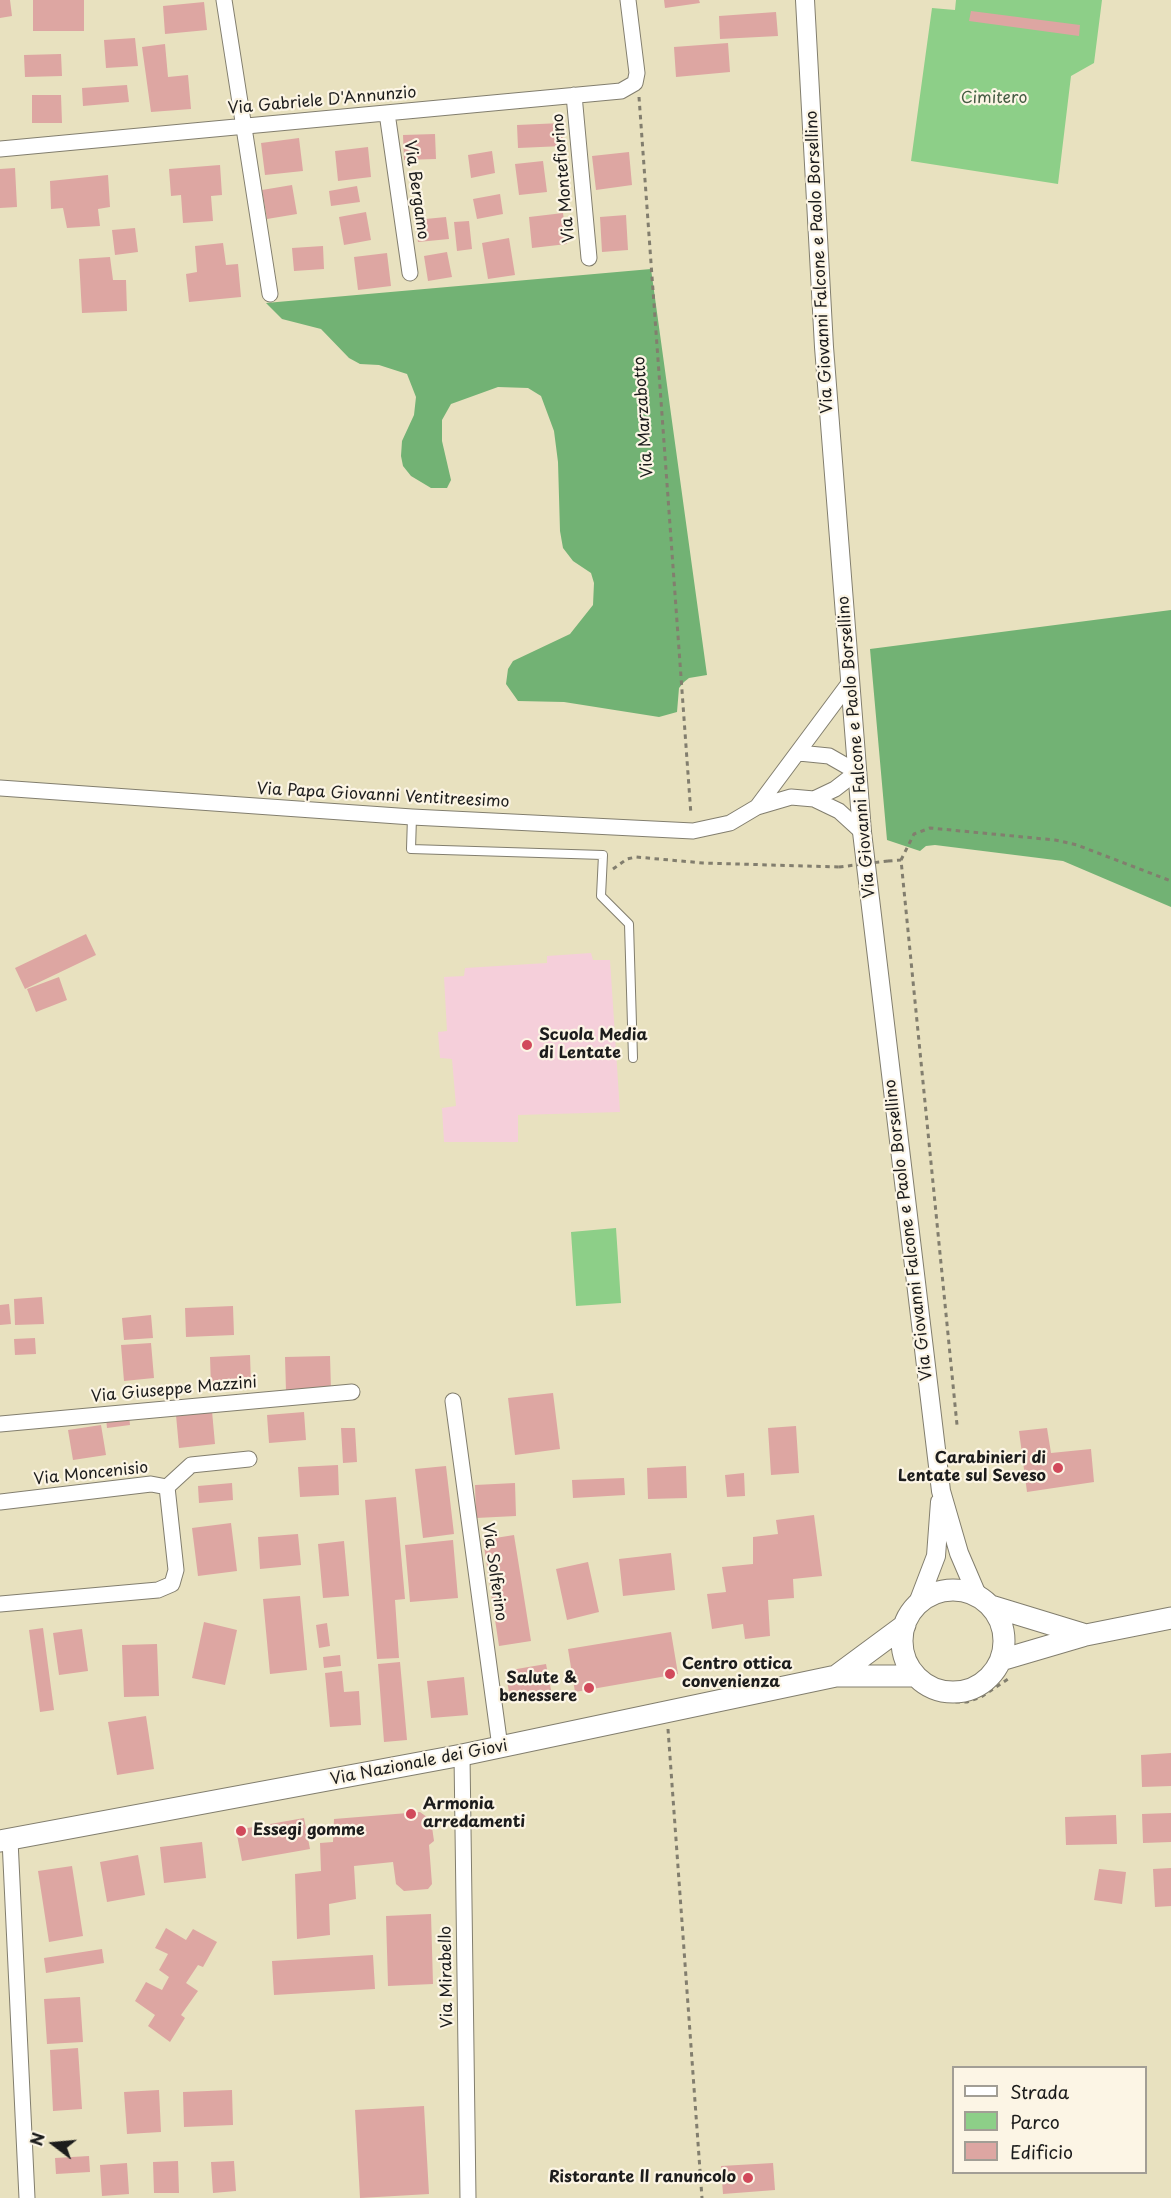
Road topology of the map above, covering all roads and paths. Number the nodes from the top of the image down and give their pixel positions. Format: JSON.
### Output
{"nodes":[{"id":1,"x":224,"y":0,"type":"edge"},
{"id":2,"x":628,"y":0,"type":"edge"},
{"id":3,"x":805,"y":0,"type":"edge"},
{"id":4,"x":637,"y":73,"type":"junction"},
{"id":5,"x":574,"y":95,"type":"junction"},
{"id":6,"x":387,"y":113,"type":"junction"},
{"id":7,"x":245,"y":126,"type":"junction"},
{"id":8,"x":0,"y":149,"type":"edge"},
{"id":9,"x":589,"y":258,"type":"dead end"},
{"id":10,"x":410,"y":273,"type":"dead end"},
{"id":11,"x":270,"y":294,"type":"dead end"},
{"id":12,"x":850,"y":682,"type":"junction"},
{"id":13,"x":799,"y":753,"type":"junction"},
{"id":14,"x":857,"y":772,"type":"junction"},
{"id":15,"x":1,"y":790,"type":"edge"},
{"id":16,"x":814,"y":799,"type":"junction"},
{"id":17,"x":757,"y":807,"type":"junction"},
{"id":18,"x":412,"y":817,"type":"junction"},
{"id":19,"x":693,"y":831,"type":"junction"},
{"id":20,"x":862,"y":832,"type":"junction"},
{"id":21,"x":901,"y":860,"type":"junction"},
{"id":22,"x":603,"y":873,"type":"junction"},
{"id":23,"x":1171,"y":881,"type":"edge"},
{"id":24,"x":633,"y":1058,"type":"dead end"},
{"id":25,"x":352,"y":1392,"type":"dead end"},
{"id":26,"x":453,"y":1401,"type":"dead end"},
{"id":27,"x":0,"y":1424,"type":"edge"},
{"id":28,"x":957,"y":1425,"type":"dead end"},
{"id":29,"x":249,"y":1459,"type":"dead end"},
{"id":30,"x":167,"y":1487,"type":"junction"},
{"id":31,"x":941,"y":1491,"type":"junction"},
{"id":32,"x":0,"y":1502,"type":"edge"},
{"id":33,"x":984,"y":1600,"type":"junction"},
{"id":34,"x":918,"y":1603,"type":"junction"},
{"id":35,"x":0,"y":1604,"type":"edge"},
{"id":36,"x":1171,"y":1618,"type":"edge"},
{"id":37,"x":905,"y":1624,"type":"junction"},
{"id":38,"x":1086,"y":1635,"type":"junction"},
{"id":39,"x":1002,"y":1660,"type":"junction"},
{"id":40,"x":836,"y":1676,"type":"junction"},
{"id":41,"x":915,"y":1676,"type":"junction"},
{"id":42,"x":667,"y":1712,"type":"junction"},
{"id":43,"x":500,"y":1747,"type":"junction"},
{"id":44,"x":462,"y":1755,"type":"junction"},
{"id":45,"x":5,"y":1840,"type":"edge"},
{"id":46,"x":27,"y":2198,"type":"edge"},
{"id":47,"x":468,"y":2198,"type":"edge"},
{"id":48,"x":702,"y":2198,"type":"edge"}],
"edges":[{"from":1,"to":7,"type":"street"},
{"from":2,"to":4,"type":"street"},
{"from":3,"to":12,"type":"street","name":"Via Giovanni Falcone e Paolo Borsellino"},
{"from":4,"to":5,"type":"street","name":"Via Gabriele D'Annunzio"},
{"from":4,"to":19,"type":"path","name":"Via Marzabotto"},
{"from":5,"to":6,"type":"street","name":"Via Gabriele D'Annunzio"},
{"from":5,"to":9,"type":"street","name":"Via Montefiorino"},
{"from":6,"to":7,"type":"street","name":"Via Gabriele D'Annunzio"},
{"from":6,"to":10,"type":"street","name":"Via Bergamo"},
{"from":7,"to":8,"type":"street","name":"Via Gabriele D'Annunzio"},
{"from":7,"to":11,"type":"street"},
{"from":12,"to":13,"type":"street","name":"Via Papa Giovanni Ventitreesimo"},
{"from":12,"to":14,"type":"street","name":"Via Giovanni Falcone e Paolo Borsellino"},
{"from":13,"to":14,"type":"street"},
{"from":13,"to":17,"type":"street","name":"Via Papa Giovanni Ventitreesimo"},
{"from":14,"to":16,"type":"street","name":"Via Papa Giovanni Ventitreesimo"},
{"from":14,"to":20,"type":"street","name":"Via Giovanni Falcone e Paolo Borsellino"},
{"from":15,"to":18,"type":"street","name":"Via Papa Giovanni Ventitreesimo"},
{"from":16,"to":17,"type":"street","name":"Via Papa Giovanni Ventitreesimo"},
{"from":16,"to":20,"type":"street","name":"Via Papa Giovanni Ventitreesimo"},
{"from":17,"to":19,"type":"street","name":"Via Papa Giovanni Ventitreesimo"},
{"from":18,"to":19,"type":"street","name":"Via Papa Giovanni Ventitreesimo"},
{"from":18,"to":22,"type":"lane"},
{"from":20,"to":31,"type":"street","name":"Via Giovanni Falcone e Paolo Borsellino"},
{"from":21,"to":22,"type":"path","bridge":true},
{"from":21,"to":23,"type":"path"},
{"from":21,"to":28,"type":"path"},
{"from":22,"to":24,"type":"lane"},
{"from":25,"to":27,"type":"street","name":"Via Giuseppe Mazzini"},
{"from":26,"to":43,"type":"street","name":"Via Solferino"},
{"from":29,"to":30,"type":"street","name":"Via Moncenisio"},
{"from":30,"to":32,"type":"street","name":"Via Moncenisio"},
{"from":30,"to":35,"type":"street"},
{"from":31,"to":33,"type":"street"},
{"from":31,"to":34,"type":"street"},
{"from":33,"to":34,"type":"main road"},
{"from":33,"to":38,"type":"main road"},
{"from":33,"to":39,"type":"main road"},
{"from":34,"to":37,"type":"main road"},
{"from":36,"to":38,"type":"main road"},
{"from":37,"to":40,"type":"main road","name":"Via Nazionale dei Giovi"},
{"from":37,"to":41,"type":"main road"},
{"from":38,"to":39,"type":"main road"},
{"from":39,"to":41,"type":"main road"},
{"from":40,"to":41,"type":"main road","name":"Via Nazionale dei Giovi"},
{"from":40,"to":42,"type":"main road","name":"Via Nazionale dei Giovi"},
{"from":42,"to":43,"type":"main road","name":"Via Nazionale dei Giovi"},
{"from":42,"to":48,"type":"path"},
{"from":43,"to":44,"type":"main road","name":"Via Nazionale dei Giovi"},
{"from":44,"to":45,"type":"main road","name":"Via Nazionale dei Giovi"},
{"from":44,"to":47,"type":"street","name":"Via Mirabello"},
{"from":45,"to":46,"type":"street"}]}
